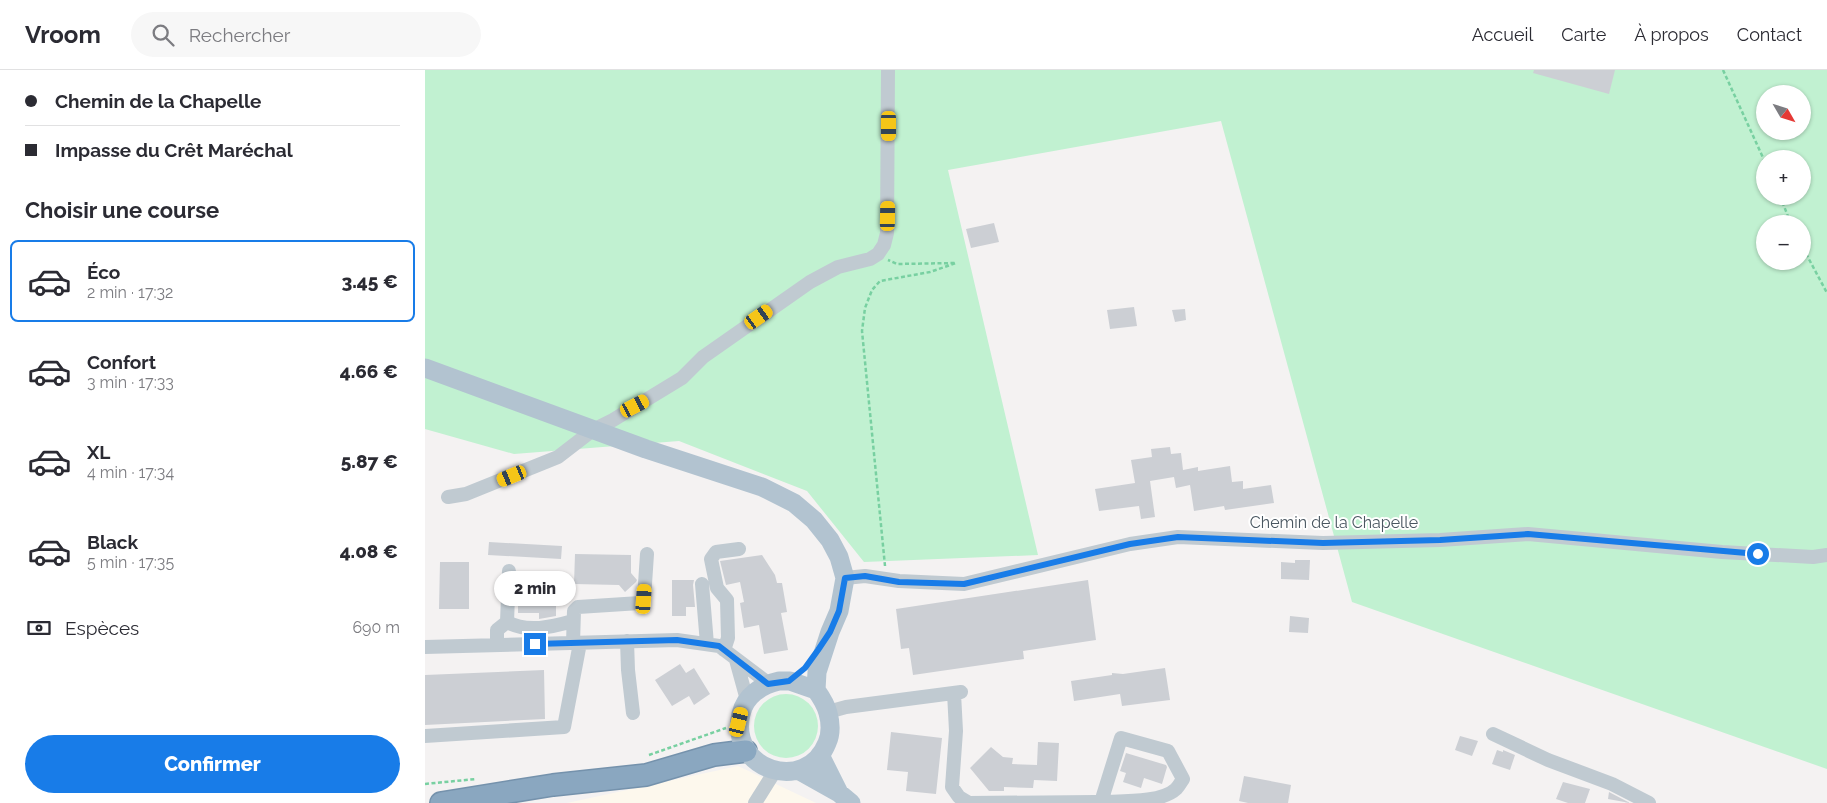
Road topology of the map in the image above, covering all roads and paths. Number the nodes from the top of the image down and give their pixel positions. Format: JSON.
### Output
{"nodes":[{"id":1,"x":888,"y":70,"type":"edge"},
{"id":2,"x":1723,"y":70,"type":"edge"},
{"id":3,"x":1760,"y":150,"type":"edge"},
{"id":4,"x":882,"y":248,"type":"junction"},
{"id":5,"x":1811,"y":263,"type":"edge"},
{"id":6,"x":1827,"y":293,"type":"edge"},
{"id":7,"x":425,"y":368,"type":"edge"},
{"id":8,"x":593,"y":430,"type":"junction"},
{"id":9,"x":448,"y":498,"type":"dead end"},
{"id":10,"x":739,"y":549,"type":"dead end"},
{"id":11,"x":647,"y":554,"type":"dead end"},
{"id":12,"x":1827,"y":555,"type":"edge"},
{"id":13,"x":509,"y":571,"type":"dead end"},
{"id":14,"x":845,"y":578,"type":"junction"},
{"id":15,"x":886,"y":580,"type":"junction"},
{"id":16,"x":702,"y":584,"type":"dead end"},
{"id":17,"x":573,"y":621,"type":"junction"},
{"id":18,"x":507,"y":622,"type":"junction"},
{"id":19,"x":830,"y":632,"type":"junction"},
{"id":20,"x":627,"y":641,"type":"junction"},
{"id":21,"x":577,"y":643,"type":"junction"},
{"id":22,"x":707,"y":644,"type":"junction"},
{"id":23,"x":497,"y":645,"type":"junction"},
{"id":24,"x":425,"y":647,"type":"edge"},
{"id":25,"x":724,"y":650,"type":"junction"},
{"id":26,"x":735,"y":660,"type":"junction"},
{"id":27,"x":789,"y":681,"type":"junction"},
{"id":28,"x":768,"y":684,"type":"junction"},
{"id":29,"x":816,"y":690,"type":"junction"},
{"id":30,"x":747,"y":700,"type":"junction"},
{"id":31,"x":828,"y":712,"type":"junction"},
{"id":32,"x":633,"y":713,"type":"dead end"},
{"id":33,"x":739,"y":722,"type":"junction"},
{"id":34,"x":1493,"y":734,"type":"dead end"},
{"id":35,"x":425,"y":736,"type":"edge"},
{"id":36,"x":746,"y":751,"type":"junction"},
{"id":37,"x":820,"y":755,"type":"junction"},
{"id":38,"x":645,"y":757,"type":"dead end"},
{"id":39,"x":798,"y":770,"type":"junction"},
{"id":40,"x":775,"y":771,"type":"junction"},
{"id":41,"x":478,"y":779,"type":"dead end"},
{"id":42,"x":425,"y":784,"type":"edge"},
{"id":43,"x":845,"y":798,"type":"edge"},
{"id":44,"x":1101,"y":802,"type":"edge"},
{"id":45,"x":441,"y":803,"type":"edge"},
{"id":46,"x":755,"y":803,"type":"edge"},
{"id":47,"x":1649,"y":803,"type":"edge"}],
"edges":[{"from":1,"to":4,"type":"street"},
{"from":2,"to":3,"type":"path"},
{"from":4,"to":8,"type":"street"},
{"from":4,"to":15,"type":"path"},
{"from":5,"to":6,"type":"path"},
{"from":7,"to":8,"type":"main road"},
{"from":8,"to":9,"type":"street"},
{"from":8,"to":14,"type":"main road"},
{"from":10,"to":25,"type":"street"},
{"from":11,"to":17,"type":"street"},
{"from":12,"to":15,"type":"street","name":"Chemin de la Chapelle"},
{"from":13,"to":18,"type":"street"},
{"from":14,"to":15,"type":"street","name":"Chemin de la Chapelle"},
{"from":14,"to":19,"type":"main road"},
{"from":16,"to":22,"type":"street"},
{"from":17,"to":18,"type":"street"},
{"from":17,"to":21,"type":"street"},
{"from":18,"to":23,"type":"street"},
{"from":19,"to":27,"type":"main road"},
{"from":19,"to":29,"type":"main road"},
{"from":20,"to":21,"type":"street"},
{"from":20,"to":22,"type":"street"},
{"from":20,"to":32,"type":"street"},
{"from":21,"to":23,"type":"street"},
{"from":21,"to":35,"type":"street"},
{"from":22,"to":25,"type":"street"},
{"from":23,"to":24,"type":"street"},
{"from":25,"to":26,"type":"street"},
{"from":26,"to":28,"type":"street"},
{"from":26,"to":30,"type":"street"},
{"from":27,"to":28,"type":"main road"},
{"from":27,"to":29,"type":"main road"},
{"from":28,"to":30,"type":"main road"},
{"from":29,"to":31,"type":"main road"},
{"from":30,"to":33,"type":"main road"},
{"from":31,"to":37,"type":"main road"},
{"from":31,"to":44,"type":"street"},
{"from":33,"to":36,"type":"main road"},
{"from":33,"to":38,"type":"path"},
{"from":34,"to":47,"type":"street"},
{"from":36,"to":40,"type":"main road"},
{"from":36,"to":45,"type":"highway"},
{"from":37,"to":39,"type":"main road"},
{"from":37,"to":43,"type":"main road"},
{"from":39,"to":40,"type":"main road"},
{"from":39,"to":43,"type":"main road"},
{"from":40,"to":46,"type":"street"},
{"from":41,"to":42,"type":"path"},
{"from":44,"to":44,"type":"street"}]}
